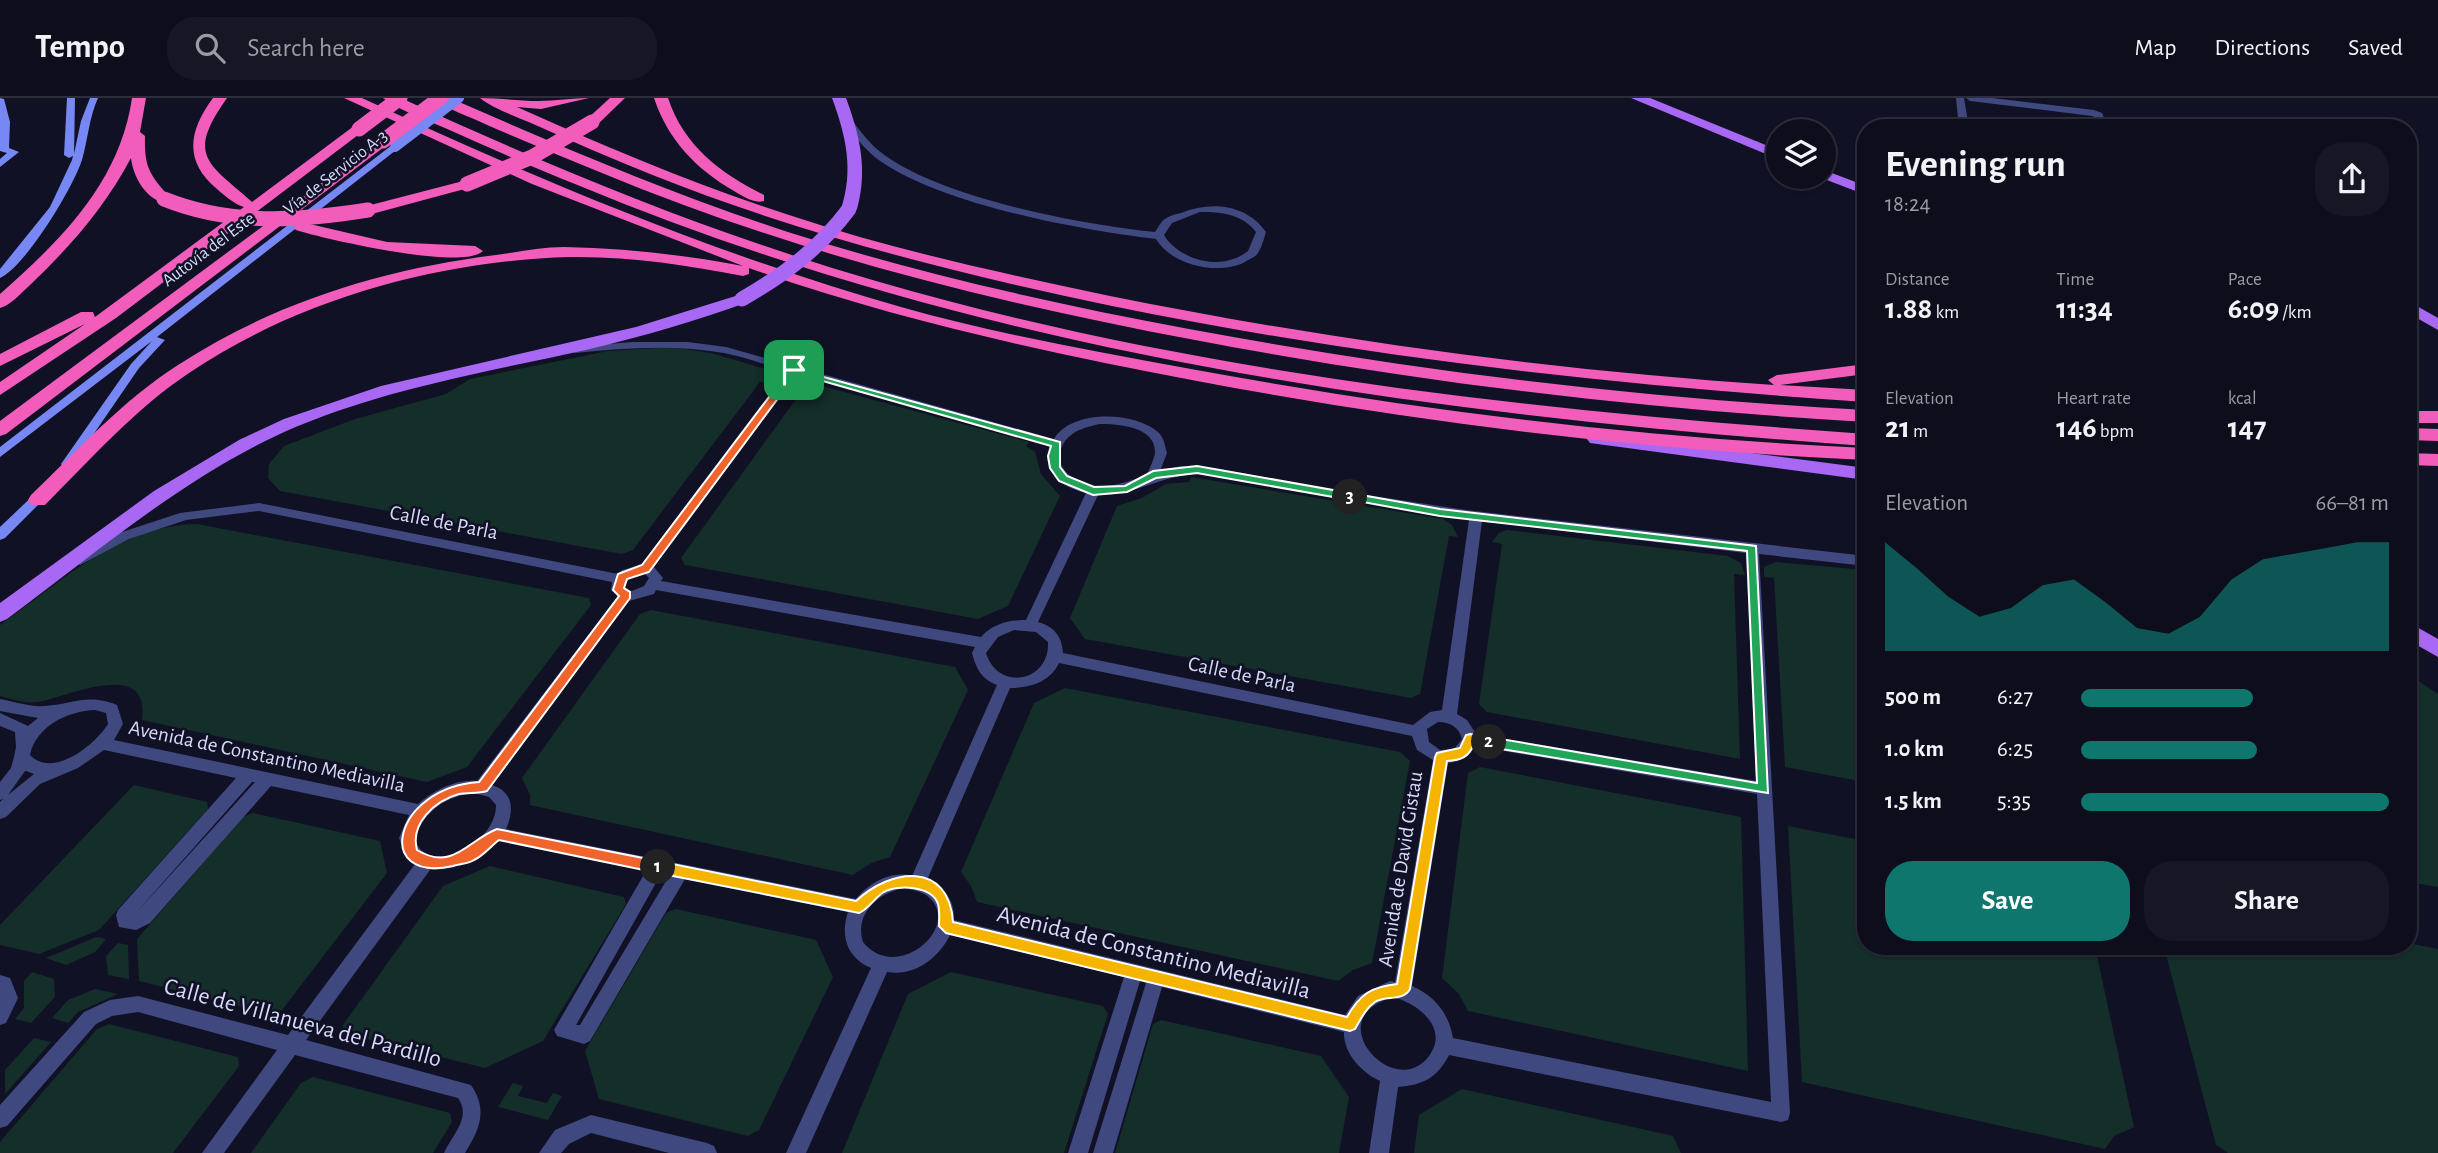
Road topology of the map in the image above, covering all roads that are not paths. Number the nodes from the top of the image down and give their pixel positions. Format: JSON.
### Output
{"nodes":[{"id":1,"x":71,"y":98,"type":"edge"},
{"id":2,"x":94,"y":98,"type":"edge"},
{"id":3,"x":139,"y":98,"type":"edge"},
{"id":4,"x":220,"y":98,"type":"edge"},
{"id":5,"x":351,"y":98,"type":"edge"},
{"id":6,"x":390,"y":98,"type":"edge"},
{"id":7,"x":400,"y":98,"type":"edge"},
{"id":8,"x":419,"y":98,"type":"edge"},
{"id":9,"x":440,"y":98,"type":"edge"},
{"id":10,"x":459,"y":98,"type":"edge"},
{"id":11,"x":487,"y":98,"type":"edge"},
{"id":12,"x":497,"y":98,"type":"edge"},
{"id":13,"x":582,"y":98,"type":"edge"},
{"id":14,"x":618,"y":98,"type":"edge"},
{"id":15,"x":661,"y":98,"type":"edge"},
{"id":16,"x":839,"y":98,"type":"edge"},
{"id":17,"x":1637,"y":98,"type":"edge"},
{"id":18,"x":1960,"y":98,"type":"edge"},
{"id":19,"x":1970,"y":98,"type":"edge"},
{"id":20,"x":0,"y":99,"type":"edge"},
{"id":21,"x":1963,"y":119,"type":"edge"},
{"id":22,"x":2101,"y":119,"type":"edge"},
{"id":23,"x":139,"y":120,"type":"junction"},
{"id":24,"x":847,"y":120,"type":"junction"},
{"id":25,"x":377,"y":138,"type":"junction"},
{"id":26,"x":531,"y":139,"type":"junction"},
{"id":27,"x":2,"y":148,"type":"edge"},
{"id":28,"x":502,"y":150,"type":"junction"},
{"id":29,"x":1766,"y":150,"type":"edge"},
{"id":30,"x":0,"y":164,"type":"edge"},
{"id":31,"x":1836,"y":179,"type":"edge"},
{"id":32,"x":65,"y":185,"type":"junction"},
{"id":33,"x":1857,"y":187,"type":"edge"},
{"id":34,"x":245,"y":202,"type":"dead end"},
{"id":35,"x":746,"y":206,"type":"junction"},
{"id":36,"x":630,"y":220,"type":"junction"},
{"id":37,"x":302,"y":227,"type":"dead end"},
{"id":38,"x":848,"y":236,"type":"junction"},
{"id":39,"x":1160,"y":236,"type":"junction"},
{"id":40,"x":574,"y":252,"type":"junction"},
{"id":41,"x":171,"y":267,"type":"junction"},
{"id":42,"x":0,"y":275,"type":"edge"},
{"id":43,"x":208,"y":294,"type":"junction"},
{"id":44,"x":853,"y":298,"type":"junction"},
{"id":45,"x":0,"y":303,"type":"edge"},
{"id":46,"x":2417,"y":311,"type":"edge"},
{"id":47,"x":2435,"y":322,"type":"edge"},
{"id":48,"x":565,"y":352,"type":"junction"},
{"id":49,"x":0,"y":361,"type":"edge"},
{"id":50,"x":1463,"y":361,"type":"junction"},
{"id":51,"x":794,"y":370,"type":"junction"},
{"id":52,"x":1857,"y":370,"type":"edge"},
{"id":53,"x":1616,"y":379,"type":"junction"},
{"id":54,"x":0,"y":390,"type":"edge"},
{"id":55,"x":1857,"y":395,"type":"edge"},
{"id":56,"x":1857,"y":409,"type":"edge"},
{"id":57,"x":0,"y":414,"type":"edge"},
{"id":58,"x":1857,"y":415,"type":"edge"},
{"id":59,"x":2417,"y":417,"type":"edge"},
{"id":60,"x":2438,"y":418,"type":"edge"},
{"id":61,"x":0,"y":430,"type":"edge"},
{"id":62,"x":1549,"y":432,"type":"junction"},
{"id":63,"x":2417,"y":434,"type":"edge"},
{"id":64,"x":2438,"y":435,"type":"edge"},
{"id":65,"x":1857,"y":439,"type":"edge"},
{"id":66,"x":1057,"y":444,"type":"junction"},
{"id":67,"x":0,"y":453,"type":"edge"},
{"id":68,"x":1857,"y":454,"type":"edge"},
{"id":69,"x":2417,"y":460,"type":"edge"},
{"id":70,"x":2438,"y":460,"type":"edge"},
{"id":71,"x":1857,"y":473,"type":"edge"},
{"id":72,"x":1153,"y":474,"type":"junction"},
{"id":73,"x":1093,"y":491,"type":"junction"},
{"id":74,"x":38,"y":500,"type":"junction"},
{"id":75,"x":1476,"y":517,"type":"junction"},
{"id":76,"x":0,"y":534,"type":"edge"},
{"id":77,"x":1752,"y":548,"type":"junction"},
{"id":78,"x":1857,"y":560,"type":"edge"},
{"id":79,"x":645,"y":569,"type":"junction"},
{"id":80,"x":54,"y":574,"type":"junction"},
{"id":81,"x":621,"y":579,"type":"junction"},
{"id":82,"x":654,"y":585,"type":"junction"},
{"id":83,"x":626,"y":595,"type":"junction"},
{"id":84,"x":0,"y":614,"type":"edge"},
{"id":85,"x":1030,"y":625,"type":"junction"},
{"id":86,"x":2417,"y":637,"type":"edge"},
{"id":87,"x":983,"y":643,"type":"junction"},
{"id":88,"x":2438,"y":649,"type":"edge"},
{"id":89,"x":1056,"y":657,"type":"junction"},
{"id":90,"x":1005,"y":682,"type":"junction"},
{"id":91,"x":0,"y":705,"type":"edge"},
{"id":92,"x":80,"y":705,"type":"junction"},
{"id":93,"x":1449,"y":717,"type":"junction"},
{"id":94,"x":0,"y":719,"type":"edge"},
{"id":95,"x":1419,"y":732,"type":"junction"},
{"id":96,"x":1470,"y":738,"type":"junction"},
{"id":97,"x":104,"y":744,"type":"junction"},
{"id":98,"x":23,"y":752,"type":"junction"},
{"id":99,"x":1441,"y":757,"type":"junction"},
{"id":100,"x":67,"y":766,"type":"junction"},
{"id":101,"x":248,"y":776,"type":"junction"},
{"id":102,"x":267,"y":780,"type":"junction"},
{"id":103,"x":482,"y":788,"type":"junction"},
{"id":104,"x":1764,"y":789,"type":"junction"},
{"id":105,"x":0,"y":794,"type":"edge"},
{"id":106,"x":420,"y":811,"type":"junction"},
{"id":107,"x":0,"y":812,"type":"edge"},
{"id":108,"x":497,"y":834,"type":"junction"},
{"id":109,"x":426,"y":862,"type":"junction"},
{"id":110,"x":657,"y":867,"type":"junction"},
{"id":111,"x":680,"y":872,"type":"junction"},
{"id":112,"x":918,"y":882,"type":"junction"},
{"id":113,"x":859,"y":907,"type":"junction"},
{"id":114,"x":946,"y":926,"type":"junction"},
{"id":115,"x":881,"y":965,"type":"junction"},
{"id":116,"x":1134,"y":972,"type":"junction"},
{"id":117,"x":1156,"y":977,"type":"junction"},
{"id":118,"x":1403,"y":989,"type":"junction"},
{"id":119,"x":5,"y":991,"type":"edge"},
{"id":120,"x":0,"y":1017,"type":"edge"},
{"id":121,"x":1350,"y":1025,"type":"junction"},
{"id":122,"x":294,"y":1044,"type":"junction"},
{"id":123,"x":1443,"y":1045,"type":"junction"},
{"id":124,"x":1390,"y":1078,"type":"junction"},
{"id":125,"x":0,"y":1119,"type":"edge"},
{"id":126,"x":212,"y":1153,"type":"edge"},
{"id":127,"x":454,"y":1153,"type":"edge"},
{"id":128,"x":549,"y":1153,"type":"edge"},
{"id":129,"x":707,"y":1153,"type":"edge"},
{"id":130,"x":796,"y":1153,"type":"edge"},
{"id":131,"x":1077,"y":1153,"type":"edge"},
{"id":132,"x":1103,"y":1153,"type":"edge"},
{"id":133,"x":1379,"y":1153,"type":"edge"}],
"edges":[{"from":1,"to":32,"type":"main road"},
{"from":2,"to":32,"type":"main road"},
{"from":3,"to":23,"type":"highway"},
{"from":4,"to":34,"type":"highway"},
{"from":5,"to":36,"type":"highway"},
{"from":6,"to":28,"type":"highway"},
{"from":7,"to":25,"type":"highway","bridge":true},
{"from":8,"to":25,"type":"highway","name":"Autovía del Este"},
{"from":9,"to":25,"type":"highway","name":"Autovía del Este","bridge":true},
{"from":9,"to":26,"type":"highway"},
{"from":10,"to":25,"type":"main road","name":"Vía de Servicio A-3","bridge":true},
{"from":11,"to":35,"type":"highway"},
{"from":12,"to":13,"type":"highway"},
{"from":14,"to":23,"type":"highway","bridge":true},
{"from":15,"to":38,"type":"highway"},
{"from":16,"to":24,"type":"main road"},
{"from":17,"to":29,"type":"main road"},
{"from":18,"to":21,"type":"street"},
{"from":19,"to":22,"type":"street"},
{"from":20,"to":27,"type":"main road"},
{"from":23,"to":45,"type":"highway"},
{"from":24,"to":39,"type":"street"},
{"from":24,"to":48,"type":"main road","bridge":true},
{"from":25,"to":41,"type":"highway"},
{"from":25,"to":43,"type":"main road","name":"Vía de Servicio A-3"},
{"from":25,"to":57,"type":"highway","name":"Autovía del Este"},
{"from":25,"to":61,"type":"highway","name":"Autovía del Este"},
{"from":26,"to":35,"type":"highway"},
{"from":26,"to":58,"type":"highway"},
{"from":27,"to":30,"type":"main road"},
{"from":28,"to":36,"type":"highway"},
{"from":28,"to":65,"type":"highway"},
{"from":31,"to":33,"type":"main road"},
{"from":32,"to":42,"type":"main road"},
{"from":35,"to":38,"type":"highway"},
{"from":36,"to":44,"type":"highway"},
{"from":37,"to":40,"type":"highway"},
{"from":38,"to":50,"type":"highway"},
{"from":39,"to":39,"type":"street"},
{"from":40,"to":44,"type":"highway"},
{"from":40,"to":74,"type":"highway"},
{"from":41,"to":49,"type":"highway"},
{"from":41,"to":54,"type":"highway"},
{"from":43,"to":67,"type":"main road","name":"Vía de Servicio A-3"},
{"from":43,"to":74,"type":"main road"},
{"from":44,"to":62,"type":"highway"},
{"from":46,"to":47,"type":"main road"},
{"from":48,"to":51,"type":"street"},
{"from":48,"to":80,"type":"main road"},
{"from":50,"to":52,"type":"highway"},
{"from":50,"to":53,"type":"highway"},
{"from":51,"to":66,"type":"street"},
{"from":51,"to":79,"type":"street"},
{"from":53,"to":55,"type":"highway"},
{"from":53,"to":56,"type":"highway"},
{"from":59,"to":60,"type":"highway"},
{"from":62,"to":68,"type":"highway"},
{"from":62,"to":71,"type":"main road"},
{"from":63,"to":64,"type":"highway"},
{"from":66,"to":72,"type":"street"},
{"from":66,"to":73,"type":"street"},
{"from":69,"to":70,"type":"highway"},
{"from":72,"to":73,"type":"street"},
{"from":72,"to":75,"type":"street"},
{"from":73,"to":85,"type":"street"},
{"from":74,"to":76,"type":"main road"},
{"from":75,"to":77,"type":"street"},
{"from":75,"to":93,"type":"street"},
{"from":77,"to":78,"type":"street"},
{"from":77,"to":104,"type":"street"},
{"from":79,"to":81,"type":"street"},
{"from":79,"to":82,"type":"street"},
{"from":80,"to":81,"type":"street","name":"Calle de Parla"},
{"from":80,"to":84,"type":"main road"},
{"from":81,"to":83,"type":"street"},
{"from":82,"to":83,"type":"street"},
{"from":82,"to":87,"type":"street"},
{"from":83,"to":103,"type":"street"},
{"from":85,"to":87,"type":"street"},
{"from":85,"to":89,"type":"street"},
{"from":86,"to":88,"type":"main road"},
{"from":87,"to":90,"type":"street"},
{"from":89,"to":90,"type":"street"},
{"from":89,"to":95,"type":"street","name":"Calle de Parla"},
{"from":90,"to":112,"type":"street"},
{"from":91,"to":92,"type":"street"},
{"from":92,"to":97,"type":"street"},
{"from":92,"to":98,"type":"street"},
{"from":93,"to":95,"type":"street"},
{"from":93,"to":96,"type":"street"},
{"from":94,"to":98,"type":"street"},
{"from":95,"to":99,"type":"street"},
{"from":96,"to":99,"type":"street"},
{"from":96,"to":104,"type":"street"},
{"from":97,"to":100,"type":"street"},
{"from":97,"to":101,"type":"street","name":"Avenida de Constantino Mediavilla"},
{"from":98,"to":100,"type":"street"},
{"from":98,"to":105,"type":"street"},
{"from":99,"to":118,"type":"street","name":"Avenida de David Gistau"},
{"from":100,"to":107,"type":"street"},
{"from":101,"to":102,"type":"street","name":"Avenida de Constantino Mediavilla"},
{"from":101,"to":102,"type":"street"},
{"from":102,"to":106,"type":"street","name":"Avenida de Constantino Mediavilla"},
{"from":103,"to":106,"type":"street"},
{"from":103,"to":108,"type":"street"},
{"from":104,"to":123,"type":"street"},
{"from":106,"to":109,"type":"street"},
{"from":108,"to":109,"type":"street"},
{"from":108,"to":110,"type":"street"},
{"from":109,"to":122,"type":"street"},
{"from":110,"to":111,"type":"street"},
{"from":110,"to":111,"type":"street"},
{"from":111,"to":113,"type":"street"},
{"from":112,"to":113,"type":"street"},
{"from":112,"to":114,"type":"street"},
{"from":113,"to":115,"type":"street"},
{"from":114,"to":115,"type":"street"},
{"from":114,"to":116,"type":"street","name":"Avenida de Constantino Mediavilla"},
{"from":115,"to":130,"type":"street"},
{"from":116,"to":117,"type":"street","name":"Avenida de Constantino Mediavilla"},
{"from":116,"to":131,"type":"street"},
{"from":117,"to":121,"type":"street","name":"Avenida de Constantino Mediavilla"},
{"from":117,"to":132,"type":"street"},
{"from":118,"to":121,"type":"street"},
{"from":118,"to":123,"type":"street"},
{"from":119,"to":120,"type":"street"},
{"from":121,"to":124,"type":"street"},
{"from":122,"to":125,"type":"street","name":"Calle de Villanueva del Pardillo"},
{"from":122,"to":126,"type":"street"},
{"from":122,"to":127,"type":"street","name":"Calle de Villanueva del Pardillo"},
{"from":123,"to":124,"type":"street"},
{"from":124,"to":133,"type":"street"},
{"from":128,"to":129,"type":"street"}]}
